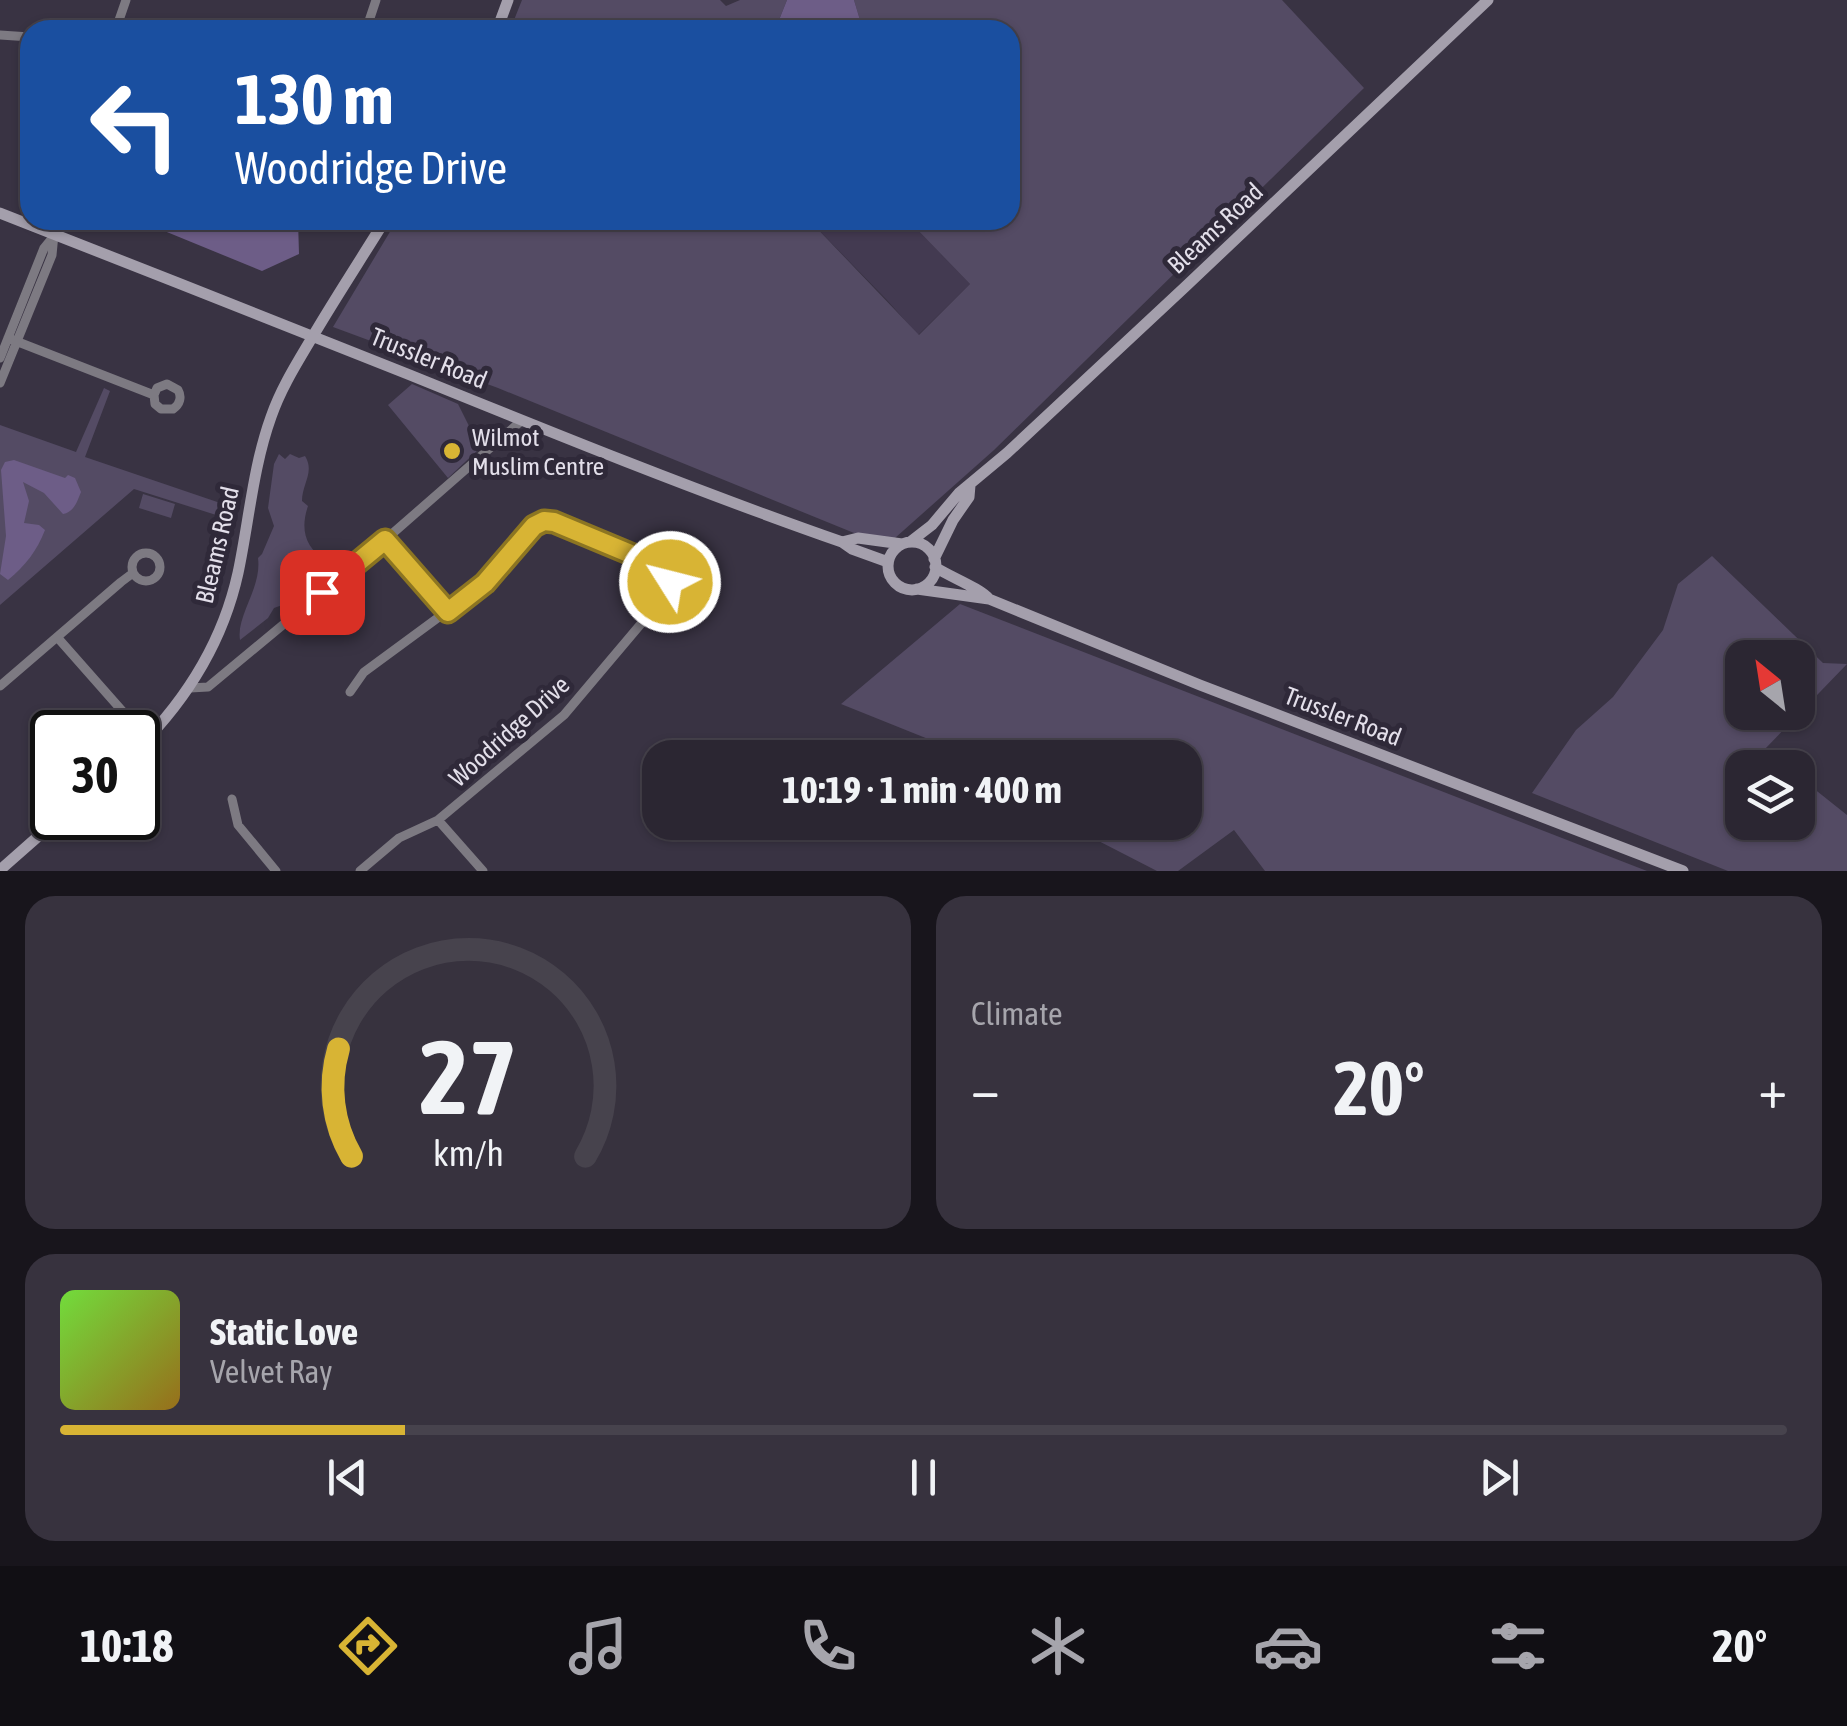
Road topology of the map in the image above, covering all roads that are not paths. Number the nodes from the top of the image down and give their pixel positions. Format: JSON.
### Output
{"nodes":[{"id":1,"x":1488,"y":0,"type":"edge"},
{"id":2,"x":44,"y":230,"type":"edge"},
{"id":3,"x":56,"y":230,"type":"edge"},
{"id":4,"x":378,"y":230,"type":"edge"},
{"id":5,"x":54,"y":234,"type":"junction"},
{"id":6,"x":313,"y":336,"type":"junction"},
{"id":7,"x":13,"y":340,"type":"junction"},
{"id":8,"x":0,"y":358,"type":"edge"},
{"id":9,"x":0,"y":383,"type":"edge"},
{"id":10,"x":154,"y":395,"type":"dead end"},
{"id":11,"x":521,"y":421,"type":"junction"},
{"id":12,"x":970,"y":485,"type":"junction"},
{"id":13,"x":385,"y":540,"type":"junction"},
{"id":14,"x":842,"y":542,"type":"junction"},
{"id":15,"x":906,"y":543,"type":"junction"},
{"id":16,"x":888,"y":562,"type":"junction"},
{"id":17,"x":935,"y":563,"type":"junction"},
{"id":18,"x":134,"y":573,"type":"dead end"},
{"id":19,"x":917,"y":589,"type":"junction"},
{"id":20,"x":990,"y":599,"type":"junction"},
{"id":21,"x":448,"y":612,"type":"junction"},
{"id":22,"x":57,"y":637,"type":"junction"},
{"id":23,"x":0,"y":686,"type":"edge"},
{"id":24,"x":190,"y":688,"type":"junction"},
{"id":25,"x":350,"y":692,"type":"dead end"},
{"id":26,"x":115,"y":710,"type":"edge"},
{"id":27,"x":160,"y":723,"type":"edge"},
{"id":28,"x":232,"y":799,"type":"dead end"},
{"id":29,"x":438,"y":820,"type":"junction"},
{"id":30,"x":34,"y":840,"type":"edge"},
{"id":31,"x":0,"y":870,"type":"edge"},
{"id":32,"x":276,"y":871,"type":"edge"},
{"id":33,"x":360,"y":871,"type":"edge"},
{"id":34,"x":483,"y":871,"type":"edge"},
{"id":35,"x":1683,"y":871,"type":"edge"}],
"edges":[{"from":1,"to":12,"type":"main road","name":"Bleams Road"},
{"from":2,"to":5,"type":"main road","name":"Trussler Road"},
{"from":3,"to":5,"type":"main road"},
{"from":4,"to":6,"type":"main road","name":"Bleams Road"},
{"from":5,"to":6,"type":"main road","name":"Trussler Road"},
{"from":5,"to":7,"type":"street"},
{"from":6,"to":11,"type":"main road","name":"Trussler Road"},
{"from":6,"to":24,"type":"main road","name":"Bleams Road"},
{"from":7,"to":8,"type":"street"},
{"from":7,"to":9,"type":"street"},
{"from":7,"to":10,"type":"street"},
{"from":11,"to":13,"type":"street"},
{"from":11,"to":14,"type":"main road","name":"Trussler Road"},
{"from":12,"to":15,"type":"main road","name":"Bleams Road"},
{"from":12,"to":17,"type":"main road","name":"Bleams Road"},
{"from":13,"to":21,"type":"street"},
{"from":13,"to":24,"type":"street"},
{"from":14,"to":15,"type":"main road","name":"Trussler Road"},
{"from":14,"to":16,"type":"main road","name":"Trussler Road"},
{"from":15,"to":16,"type":"main road"},
{"from":15,"to":17,"type":"main road"},
{"from":16,"to":19,"type":"main road"},
{"from":17,"to":19,"type":"main road"},
{"from":17,"to":20,"type":"main road","name":"Trussler Road"},
{"from":18,"to":22,"type":"street"},
{"from":19,"to":20,"type":"main road","name":"Trussler Road"},
{"from":20,"to":35,"type":"main road","name":"Trussler Road"},
{"from":21,"to":25,"type":"street","name":"Woodridge Drive"},
{"from":21,"to":29,"type":"street","name":"Woodridge Drive"},
{"from":22,"to":23,"type":"street"},
{"from":22,"to":26,"type":"street"},
{"from":24,"to":27,"type":"main road","name":"Bleams Road"},
{"from":28,"to":32,"type":"street"},
{"from":29,"to":33,"type":"street","name":"Woodridge Drive"},
{"from":29,"to":34,"type":"street"},
{"from":30,"to":31,"type":"main road"}]}
